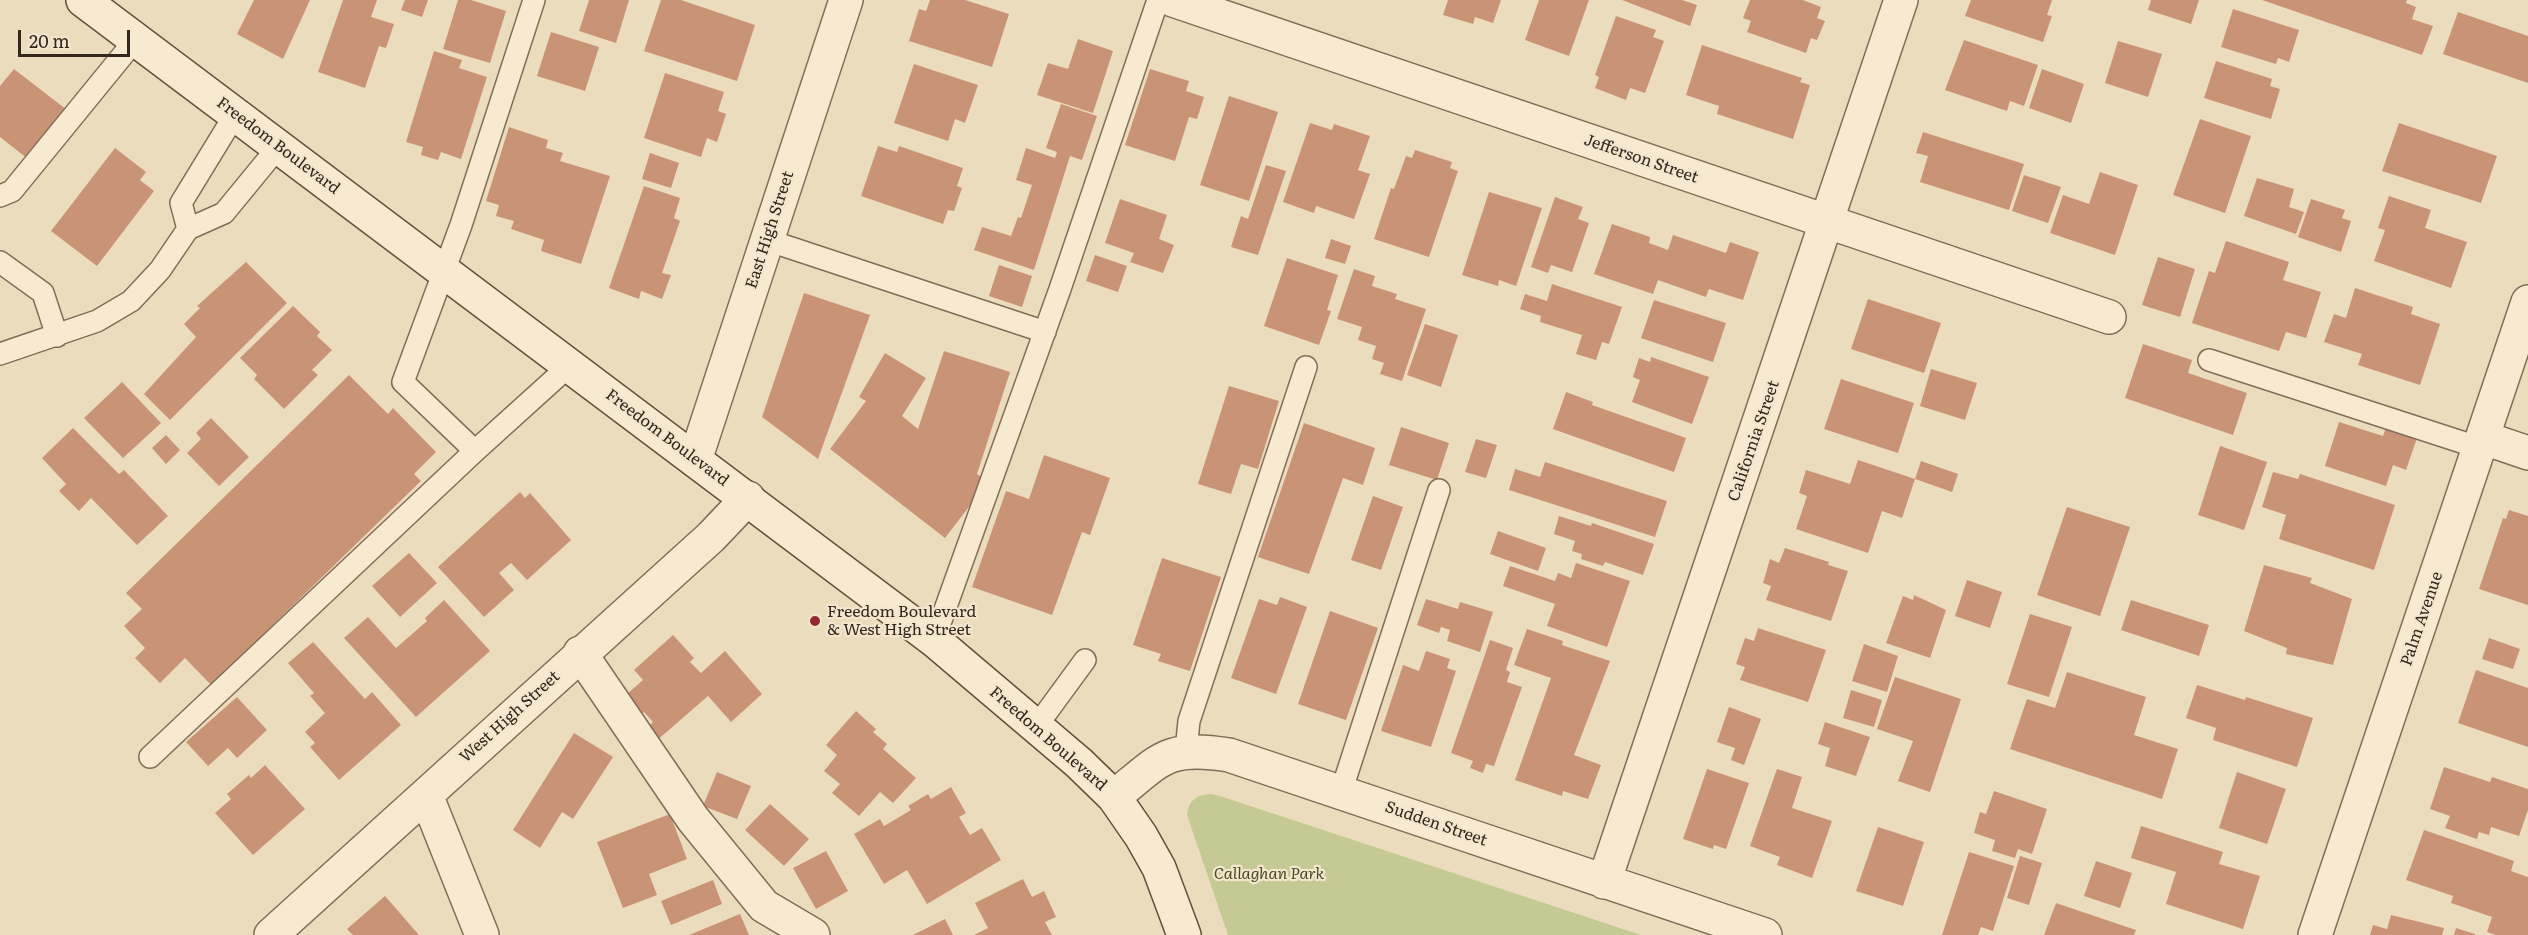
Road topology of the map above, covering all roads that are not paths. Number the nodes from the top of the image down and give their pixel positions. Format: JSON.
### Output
{"nodes":[{"id":1,"x":82,"y":0,"type":"edge"},
{"id":2,"x":534,"y":0,"type":"edge"},
{"id":3,"x":846,"y":0,"type":"edge"},
{"id":4,"x":1158,"y":0,"type":"edge"},
{"id":5,"x":1173,"y":0,"type":"edge"},
{"id":6,"x":1901,"y":0,"type":"edge"},
{"id":7,"x":136,"y":39,"type":"junction"},
{"id":8,"x":236,"y":113,"type":"junction"},
{"id":9,"x":279,"y":146,"type":"junction"},
{"id":10,"x":0,"y":196,"type":"edge"},
{"id":11,"x":1828,"y":223,"type":"junction"},
{"id":12,"x":188,"y":229,"type":"junction"},
{"id":13,"x":767,"y":240,"type":"junction"},
{"id":14,"x":0,"y":262,"type":"edge"},
{"id":15,"x":444,"y":273,"type":"junction"},
{"id":16,"x":2528,"y":302,"type":"edge"},
{"id":17,"x":2109,"y":317,"type":"dead end"},
{"id":18,"x":1045,"y":332,"type":"junction"},
{"id":19,"x":57,"y":336,"type":"junction"},
{"id":20,"x":0,"y":354,"type":"edge"},
{"id":21,"x":2210,"y":360,"type":"dead end"},
{"id":22,"x":569,"y":366,"type":"junction"},
{"id":23,"x":1306,"y":367,"type":"dead end"},
{"id":24,"x":2482,"y":443,"type":"junction"},
{"id":25,"x":475,"y":451,"type":"junction"},
{"id":26,"x":2528,"y":453,"type":"edge"},
{"id":27,"x":695,"y":460,"type":"junction"},
{"id":28,"x":1439,"y":490,"type":"dead end"},
{"id":29,"x":748,"y":498,"type":"junction"},
{"id":30,"x":934,"y":640,"type":"junction"},
{"id":31,"x":580,"y":653,"type":"junction"},
{"id":32,"x":1085,"y":660,"type":"dead end"},
{"id":33,"x":1036,"y":727,"type":"junction"},
{"id":34,"x":1186,"y":751,"type":"junction"},
{"id":35,"x":150,"y":757,"type":"dead end"},
{"id":36,"x":1341,"y":792,"type":"junction"},
{"id":37,"x":426,"y":795,"type":"junction"},
{"id":38,"x":1114,"y":797,"type":"junction"},
{"id":39,"x":1604,"y":882,"type":"junction"},
{"id":40,"x":767,"y":921,"type":"edge"},
{"id":41,"x":271,"y":935,"type":"edge"},
{"id":42,"x":482,"y":935,"type":"edge"},
{"id":43,"x":813,"y":935,"type":"edge"},
{"id":44,"x":1184,"y":935,"type":"edge"},
{"id":45,"x":1766,"y":935,"type":"edge"},
{"id":46,"x":2315,"y":935,"type":"edge"}],
"edges":[{"from":1,"to":7,"type":"street","name":"Freedom Boulevard"},
{"from":2,"to":15,"type":"lane"},
{"from":3,"to":13,"type":"street","name":"East High Street"},
{"from":4,"to":18,"type":"lane"},
{"from":5,"to":11,"type":"street","name":"Jefferson Street"},
{"from":6,"to":11,"type":"street","name":"California Street"},
{"from":7,"to":8,"type":"street","name":"Freedom Boulevard"},
{"from":7,"to":10,"type":"lane"},
{"from":8,"to":9,"type":"street","name":"Freedom Boulevard"},
{"from":8,"to":12,"type":"lane"},
{"from":9,"to":12,"type":"lane"},
{"from":9,"to":15,"type":"street","name":"Freedom Boulevard"},
{"from":11,"to":17,"type":"street","name":"Jefferson Street"},
{"from":11,"to":39,"type":"street","name":"California Street"},
{"from":12,"to":19,"type":"lane"},
{"from":13,"to":18,"type":"lane"},
{"from":13,"to":27,"type":"street","name":"East High Street"},
{"from":14,"to":19,"type":"lane"},
{"from":15,"to":22,"type":"street","name":"Freedom Boulevard"},
{"from":15,"to":25,"type":"lane"},
{"from":16,"to":24,"type":"street","name":"Palm Avenue"},
{"from":18,"to":30,"type":"lane"},
{"from":19,"to":20,"type":"lane"},
{"from":21,"to":24,"type":"lane"},
{"from":22,"to":25,"type":"lane"},
{"from":22,"to":27,"type":"street","name":"Freedom Boulevard"},
{"from":23,"to":34,"type":"lane"},
{"from":24,"to":26,"type":"street"},
{"from":24,"to":46,"type":"street","name":"Palm Avenue"},
{"from":25,"to":35,"type":"lane"},
{"from":27,"to":29,"type":"street","name":"Freedom Boulevard"},
{"from":28,"to":36,"type":"lane"},
{"from":29,"to":30,"type":"street","name":"Freedom Boulevard"},
{"from":29,"to":31,"type":"street","name":"West High Street"},
{"from":30,"to":33,"type":"street","name":"Freedom Boulevard"},
{"from":31,"to":37,"type":"street","name":"West High Street"},
{"from":31,"to":40,"type":"street"},
{"from":32,"to":33,"type":"lane"},
{"from":33,"to":38,"type":"street","name":"Freedom Boulevard"},
{"from":34,"to":36,"type":"street","name":"Sudden Street"},
{"from":34,"to":38,"type":"street","name":"Sudden Street"},
{"from":36,"to":39,"type":"street","name":"Sudden Street"},
{"from":37,"to":41,"type":"street","name":"West High Street"},
{"from":37,"to":42,"type":"street"},
{"from":38,"to":44,"type":"street","name":"Freedom Boulevard"},
{"from":39,"to":45,"type":"street","name":"Sudden Street"},
{"from":40,"to":43,"type":"street"}]}
